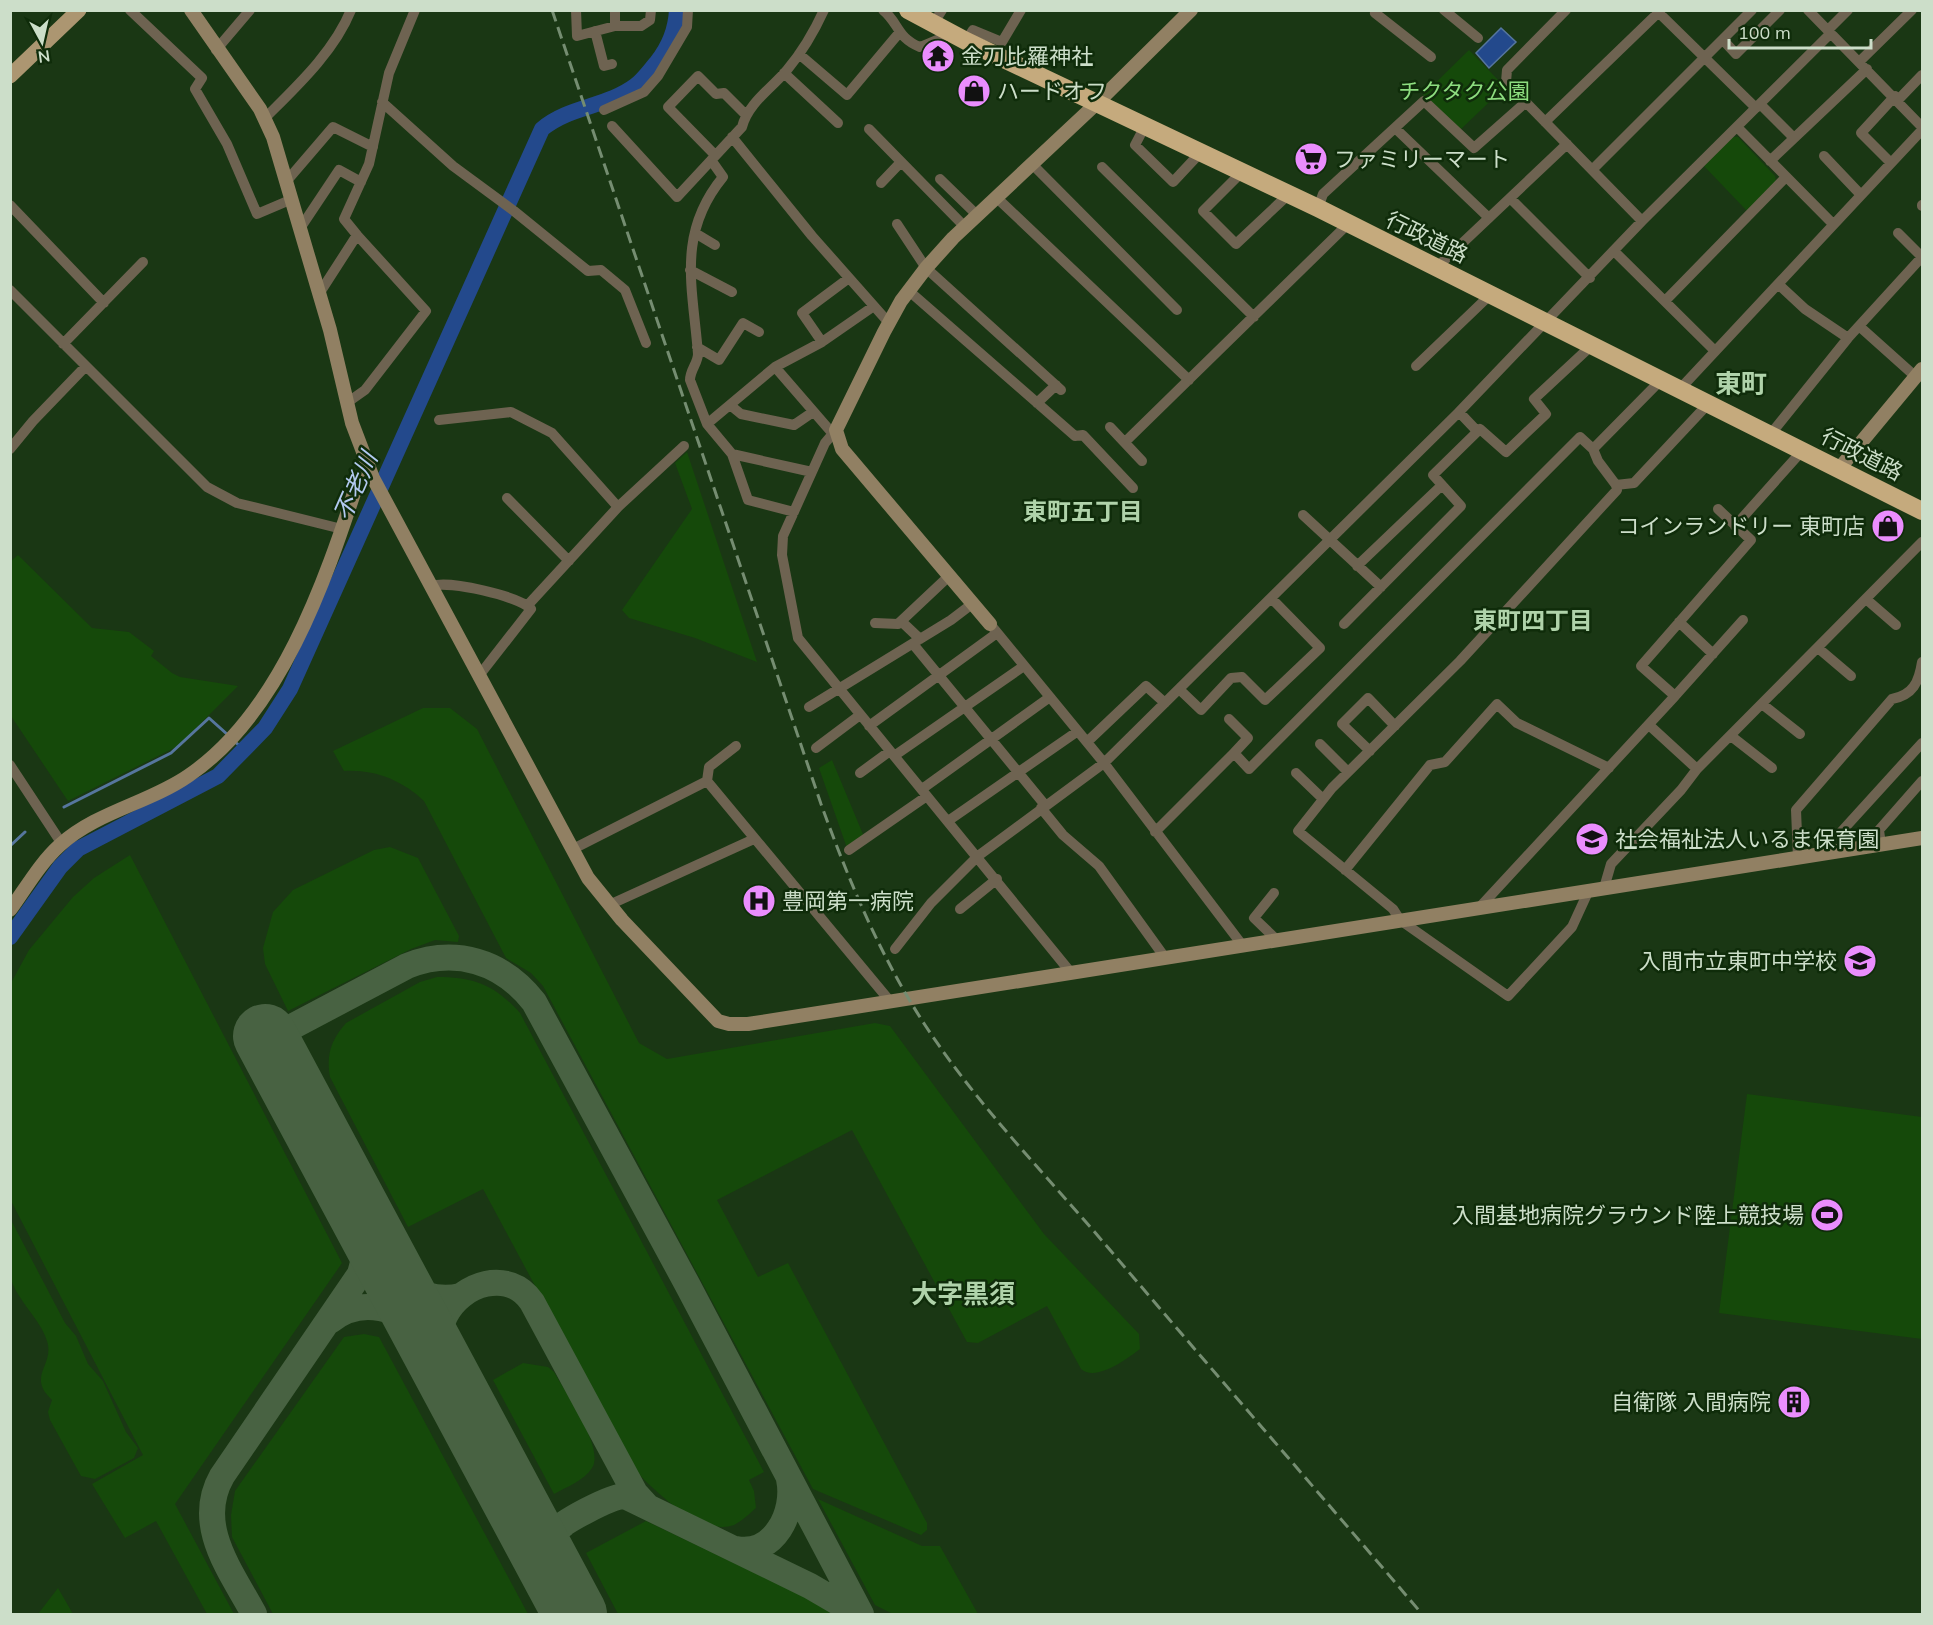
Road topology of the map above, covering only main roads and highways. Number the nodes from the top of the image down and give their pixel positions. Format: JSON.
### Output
{"nodes":[{"id":1,"x":79,"y":10,"type":"edge"},
{"id":2,"x":908,"y":10,"type":"edge"},
{"id":3,"x":937,"y":17,"type":"edge"},
{"id":4,"x":10,"y":76,"type":"edge"},
{"id":5,"x":1923,"y":511,"type":"edge"}],
"edges":[{"from":1,"to":4,"type":"main road"},
{"from":2,"to":3,"type":"highway","name":"行政道路"},
{"from":3,"to":5,"type":"highway","name":"行政道路"}]}
